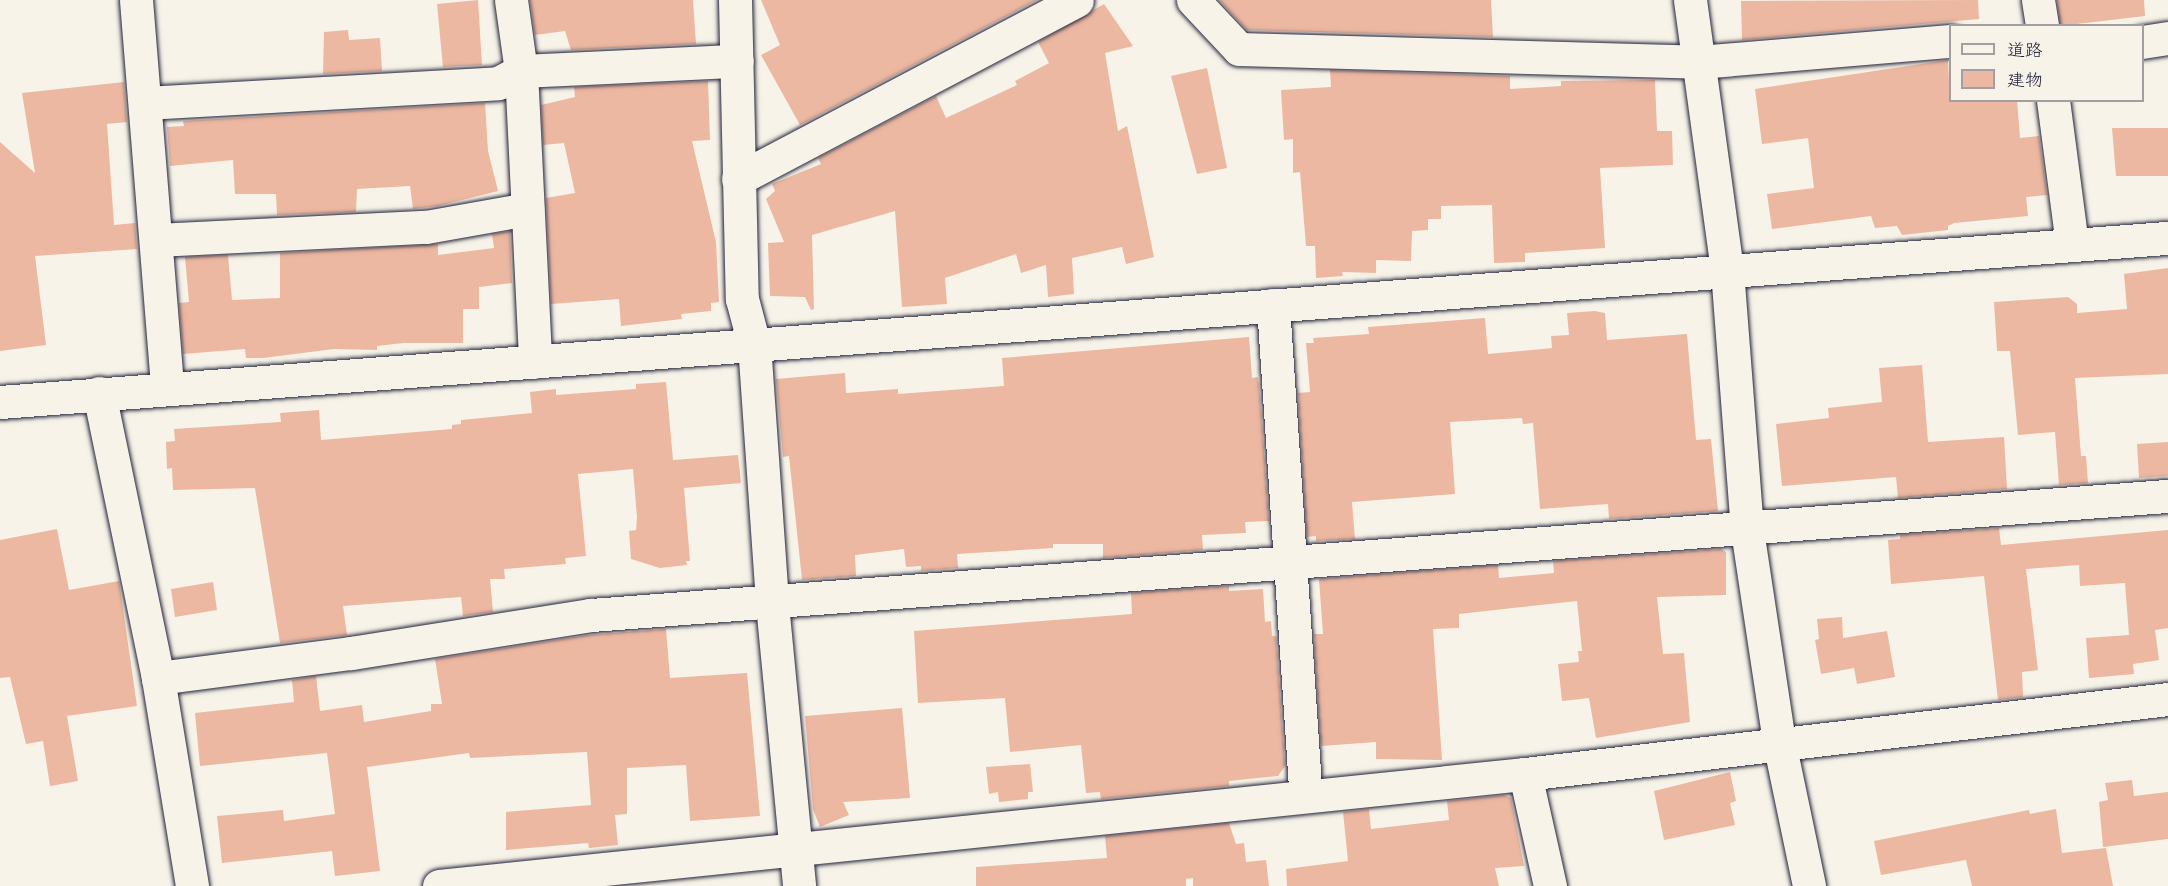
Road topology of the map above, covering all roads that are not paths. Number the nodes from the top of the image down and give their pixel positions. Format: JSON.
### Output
{"nodes":[{"id":1,"x":135,"y":0,"type":"edge"},
{"id":2,"x":511,"y":0,"type":"edge"},
{"id":3,"x":735,"y":0,"type":"edge"},
{"id":4,"x":1077,"y":0,"type":"edge"},
{"id":5,"x":1193,"y":0,"type":"edge"},
{"id":6,"x":1690,"y":0,"type":"edge"},
{"id":7,"x":2038,"y":0,"type":"edge"},
{"id":8,"x":2042,"y":24,"type":"edge"},
{"id":9,"x":2168,"y":38,"type":"edge"},
{"id":10,"x":1949,"y":41,"type":"edge"},
{"id":11,"x":2144,"y":42,"type":"edge"},
{"id":12,"x":737,"y":61,"type":"junction"},
{"id":13,"x":1699,"y":62,"type":"junction"},
{"id":14,"x":521,"y":71,"type":"junction"},
{"id":15,"x":2053,"y":102,"type":"edge"},
{"id":16,"x":145,"y":103,"type":"junction"},
{"id":17,"x":738,"y":179,"type":"junction"},
{"id":18,"x":527,"y":208,"type":"junction"},
{"id":19,"x":2168,"y":237,"type":"edge"},
{"id":20,"x":156,"y":240,"type":"junction"},
{"id":21,"x":2072,"y":245,"type":"junction"},
{"id":22,"x":1727,"y":270,"type":"junction"},
{"id":23,"x":1273,"y":305,"type":"junction"},
{"id":24,"x":754,"y":344,"type":"junction"},
{"id":25,"x":535,"y":362,"type":"junction"},
{"id":26,"x":166,"y":387,"type":"junction"},
{"id":27,"x":99,"y":393,"type":"junction"},
{"id":28,"x":0,"y":402,"type":"edge"},
{"id":29,"x":2168,"y":496,"type":"edge"},
{"id":30,"x":1747,"y":530,"type":"junction"},
{"id":31,"x":1293,"y":564,"type":"junction"},
{"id":32,"x":772,"y":604,"type":"junction"},
{"id":33,"x":158,"y":678,"type":"junction"},
{"id":34,"x":2168,"y":699,"type":"edge"},
{"id":35,"x":1779,"y":742,"type":"junction"},
{"id":36,"x":1525,"y":774,"type":"junction"},
{"id":37,"x":1306,"y":796,"type":"junction"},
{"id":38,"x":793,"y":849,"type":"junction"},
{"id":39,"x":192,"y":886,"type":"edge"},
{"id":40,"x":439,"y":886,"type":"edge"},
{"id":41,"x":799,"y":886,"type":"edge"},
{"id":42,"x":1550,"y":886,"type":"edge"},
{"id":43,"x":1809,"y":886,"type":"edge"}],
"edges":[{"from":1,"to":16,"type":"street"},
{"from":2,"to":14,"type":"street"},
{"from":3,"to":12,"type":"street"},
{"from":4,"to":17,"type":"street"},
{"from":5,"to":13,"type":"street"},
{"from":6,"to":13,"type":"street"},
{"from":7,"to":8,"type":"street"},
{"from":9,"to":11,"type":"street"},
{"from":10,"to":13,"type":"street"},
{"from":12,"to":14,"type":"street"},
{"from":12,"to":17,"type":"street"},
{"from":13,"to":22,"type":"street"},
{"from":14,"to":16,"type":"street"},
{"from":14,"to":18,"type":"street"},
{"from":15,"to":21,"type":"street"},
{"from":16,"to":20,"type":"street"},
{"from":17,"to":24,"type":"street"},
{"from":18,"to":20,"type":"street"},
{"from":18,"to":25,"type":"street"},
{"from":19,"to":21,"type":"street"},
{"from":20,"to":26,"type":"street"},
{"from":21,"to":22,"type":"street"},
{"from":22,"to":23,"type":"street"},
{"from":22,"to":30,"type":"street"},
{"from":23,"to":24,"type":"street"},
{"from":23,"to":31,"type":"street"},
{"from":24,"to":25,"type":"street"},
{"from":24,"to":32,"type":"street"},
{"from":25,"to":26,"type":"street"},
{"from":26,"to":27,"type":"street"},
{"from":27,"to":28,"type":"street"},
{"from":27,"to":33,"type":"street"},
{"from":29,"to":30,"type":"street"},
{"from":30,"to":31,"type":"street"},
{"from":30,"to":35,"type":"street"},
{"from":31,"to":32,"type":"street"},
{"from":31,"to":37,"type":"street"},
{"from":32,"to":33,"type":"street"},
{"from":32,"to":38,"type":"street"},
{"from":33,"to":39,"type":"street"},
{"from":34,"to":35,"type":"street"},
{"from":35,"to":36,"type":"street"},
{"from":35,"to":43,"type":"street"},
{"from":36,"to":37,"type":"street"},
{"from":36,"to":42,"type":"street"},
{"from":37,"to":38,"type":"street"},
{"from":38,"to":40,"type":"street"},
{"from":38,"to":41,"type":"street"}]}
